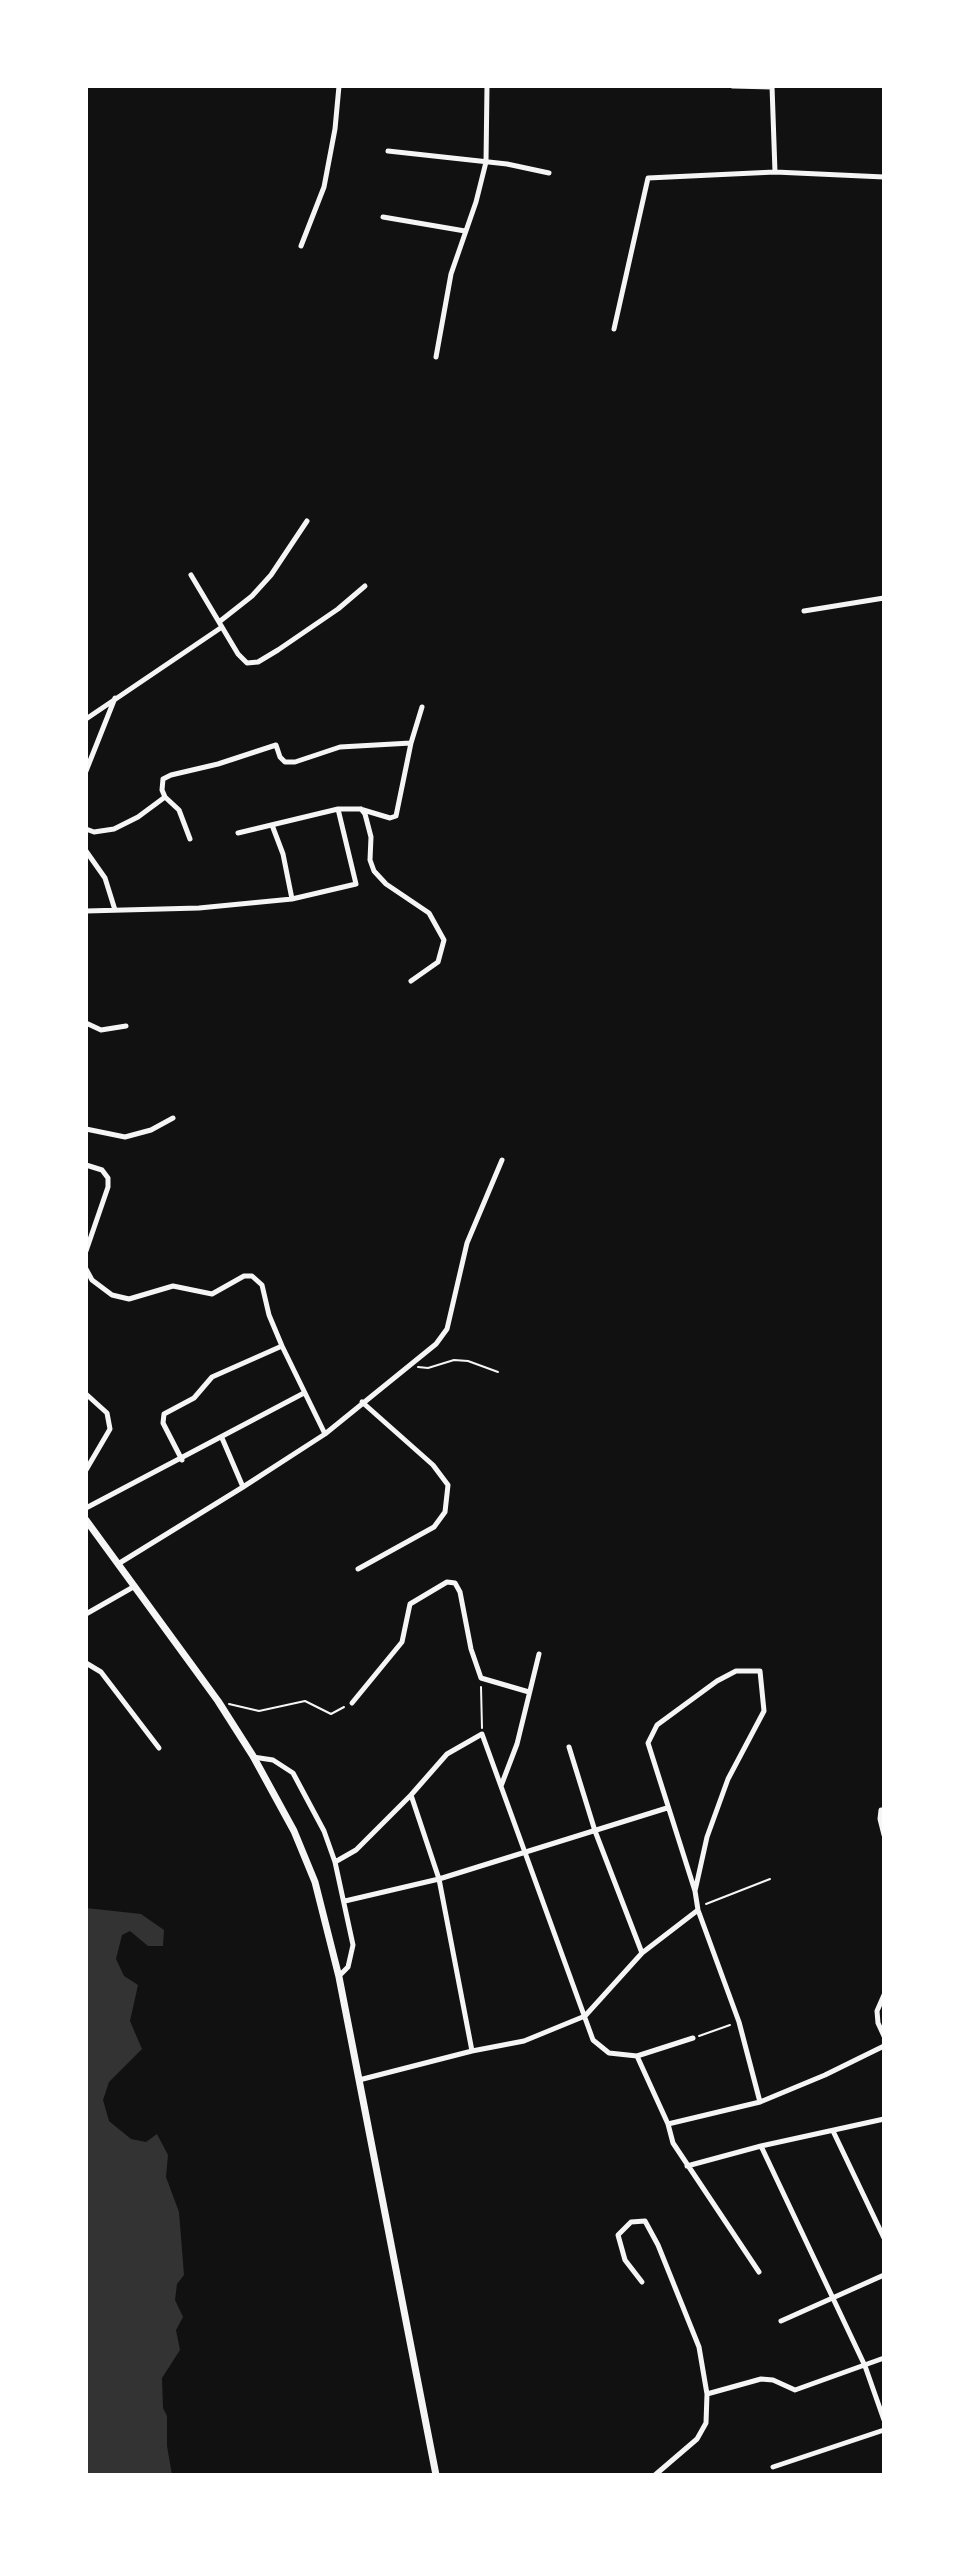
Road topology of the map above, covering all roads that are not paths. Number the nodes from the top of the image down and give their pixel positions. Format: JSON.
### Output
{"nodes":[{"id":1,"x":339,"y":86,"type":"edge"},
{"id":2,"x":487,"y":86,"type":"edge"},
{"id":3,"x":733,"y":86,"type":"edge"},
{"id":4,"x":772,"y":87,"type":"edge"},
{"id":5,"x":388,"y":151,"type":"dead end"},
{"id":6,"x":486,"y":162,"type":"junction"},
{"id":7,"x":775,"y":172,"type":"junction"},
{"id":8,"x":549,"y":173,"type":"dead end"},
{"id":9,"x":884,"y":177,"type":"edge"},
{"id":10,"x":383,"y":217,"type":"dead end"},
{"id":11,"x":465,"y":231,"type":"junction"},
{"id":12,"x":301,"y":246,"type":"dead end"},
{"id":13,"x":614,"y":329,"type":"dead end"},
{"id":14,"x":436,"y":357,"type":"dead end"},
{"id":15,"x":307,"y":521,"type":"dead end"},
{"id":16,"x":191,"y":575,"type":"dead end"},
{"id":17,"x":365,"y":586,"type":"dead end"},
{"id":18,"x":884,"y":598,"type":"edge"},
{"id":19,"x":804,"y":611,"type":"dead end"},
{"id":20,"x":221,"y":625,"type":"junction"},
{"id":21,"x":115,"y":697,"type":"junction"},
{"id":22,"x":422,"y":707,"type":"dead end"},
{"id":23,"x":86,"y":719,"type":"edge"},
{"id":24,"x":411,"y":743,"type":"junction"},
{"id":25,"x":86,"y":771,"type":"edge"},
{"id":26,"x":165,"y":797,"type":"junction"},
{"id":27,"x":338,"y":809,"type":"junction"},
{"id":28,"x":360,"y":809,"type":"junction"},
{"id":29,"x":272,"y":825,"type":"junction"},
{"id":30,"x":86,"y":829,"type":"edge"},
{"id":31,"x":238,"y":833,"type":"dead end"},
{"id":32,"x":190,"y":839,"type":"dead end"},
{"id":33,"x":86,"y":851,"type":"edge"},
{"id":34,"x":292,"y":899,"type":"junction"},
{"id":35,"x":86,"y":911,"type":"edge"},
{"id":36,"x":115,"y":911,"type":"junction"},
{"id":37,"x":411,"y":981,"type":"dead end"},
{"id":38,"x":86,"y":1023,"type":"edge"},
{"id":39,"x":126,"y":1026,"type":"dead end"},
{"id":40,"x":173,"y":1118,"type":"dead end"},
{"id":41,"x":86,"y":1129,"type":"edge"},
{"id":42,"x":502,"y":1160,"type":"dead end"},
{"id":43,"x":86,"y":1165,"type":"edge"},
{"id":44,"x":86,"y":1251,"type":"edge"},
{"id":45,"x":86,"y":1269,"type":"edge"},
{"id":46,"x":282,"y":1346,"type":"junction"},
{"id":47,"x":304,"y":1393,"type":"junction"},
{"id":48,"x":86,"y":1394,"type":"edge"},
{"id":49,"x":362,"y":1402,"type":"junction"},
{"id":50,"x":325,"y":1434,"type":"junction"},
{"id":51,"x":222,"y":1438,"type":"junction"},
{"id":52,"x":182,"y":1460,"type":"junction"},
{"id":53,"x":86,"y":1470,"type":"edge"},
{"id":54,"x":243,"y":1487,"type":"junction"},
{"id":55,"x":86,"y":1508,"type":"edge"},
{"id":56,"x":86,"y":1520,"type":"edge"},
{"id":57,"x":118,"y":1564,"type":"junction"},
{"id":58,"x":358,"y":1569,"type":"dead end"},
{"id":59,"x":135,"y":1586,"type":"junction"},
{"id":60,"x":86,"y":1614,"type":"edge"},
{"id":61,"x":539,"y":1654,"type":"dead end"},
{"id":62,"x":86,"y":1663,"type":"edge"},
{"id":63,"x":529,"y":1692,"type":"junction"},
{"id":64,"x":352,"y":1703,"type":"road end"},
{"id":65,"x":569,"y":1747,"type":"dead end"},
{"id":66,"x":159,"y":1748,"type":"dead end"},
{"id":67,"x":253,"y":1756,"type":"junction"},
{"id":68,"x":500,"y":1787,"type":"junction"},
{"id":69,"x":411,"y":1795,"type":"junction"},
{"id":70,"x":667,"y":1808,"type":"junction"},
{"id":71,"x":884,"y":1810,"type":"edge"},
{"id":72,"x":595,"y":1831,"type":"junction"},
{"id":73,"x":884,"y":1835,"type":"edge"},
{"id":74,"x":527,"y":1853,"type":"junction"},
{"id":75,"x":335,"y":1862,"type":"junction"},
{"id":76,"x":439,"y":1879,"type":"junction"},
{"id":77,"x":695,"y":1891,"type":"junction"},
{"id":78,"x":345,"y":1901,"type":"junction"},
{"id":79,"x":698,"y":1910,"type":"junction"},
{"id":80,"x":642,"y":1953,"type":"junction"},
{"id":81,"x":339,"y":1977,"type":"junction"},
{"id":82,"x":884,"y":1995,"type":"edge"},
{"id":83,"x":585,"y":2016,"type":"junction"},
{"id":84,"x":884,"y":2036,"type":"edge"},
{"id":85,"x":693,"y":2038,"type":"road end"},
{"id":86,"x":884,"y":2046,"type":"edge"},
{"id":87,"x":472,"y":2051,"type":"junction"},
{"id":88,"x":637,"y":2056,"type":"junction"},
{"id":89,"x":359,"y":2080,"type":"junction"},
{"id":90,"x":760,"y":2102,"type":"junction"},
{"id":91,"x":884,"y":2119,"type":"edge"},
{"id":92,"x":668,"y":2124,"type":"junction"},
{"id":93,"x":833,"y":2131,"type":"junction"},
{"id":94,"x":761,"y":2146,"type":"junction"},
{"id":95,"x":687,"y":2166,"type":"junction"},
{"id":96,"x":884,"y":2238,"type":"edge"},
{"id":97,"x":759,"y":2272,"type":"dead end"},
{"id":98,"x":884,"y":2275,"type":"edge"},
{"id":99,"x":642,"y":2282,"type":"dead end"},
{"id":100,"x":834,"y":2298,"type":"junction"},
{"id":101,"x":781,"y":2321,"type":"dead end"},
{"id":102,"x":884,"y":2358,"type":"edge"},
{"id":103,"x":865,"y":2366,"type":"junction"},
{"id":104,"x":707,"y":2394,"type":"junction"},
{"id":105,"x":884,"y":2420,"type":"edge"},
{"id":106,"x":884,"y":2430,"type":"edge"},
{"id":107,"x":773,"y":2467,"type":"dead end"},
{"id":108,"x":436,"y":2475,"type":"edge"},
{"id":109,"x":655,"y":2475,"type":"edge"}],
"edges":[{"from":1,"to":12,"type":"street"},
{"from":2,"to":6,"type":"street"},
{"from":3,"to":4,"type":"street"},
{"from":4,"to":7,"type":"street"},
{"from":5,"to":6,"type":"street"},
{"from":6,"to":8,"type":"street"},
{"from":6,"to":11,"type":"street"},
{"from":7,"to":9,"type":"street"},
{"from":7,"to":13,"type":"street"},
{"from":10,"to":11,"type":"street"},
{"from":11,"to":14,"type":"street"},
{"from":15,"to":20,"type":"street"},
{"from":16,"to":20,"type":"street"},
{"from":17,"to":20,"type":"street"},
{"from":18,"to":19,"type":"street"},
{"from":20,"to":21,"type":"street"},
{"from":21,"to":23,"type":"street"},
{"from":21,"to":25,"type":"street"},
{"from":22,"to":24,"type":"street"},
{"from":24,"to":26,"type":"street"},
{"from":24,"to":28,"type":"street"},
{"from":26,"to":30,"type":"street"},
{"from":26,"to":32,"type":"street"},
{"from":27,"to":28,"type":"street"},
{"from":27,"to":29,"type":"street"},
{"from":27,"to":34,"type":"street"},
{"from":28,"to":37,"type":"street"},
{"from":29,"to":31,"type":"street"},
{"from":29,"to":34,"type":"street"},
{"from":33,"to":36,"type":"street"},
{"from":34,"to":36,"type":"street"},
{"from":35,"to":36,"type":"street"},
{"from":38,"to":39,"type":"street"},
{"from":40,"to":41,"type":"street"},
{"from":42,"to":49,"type":"street"},
{"from":43,"to":44,"type":"street"},
{"from":45,"to":46,"type":"street"},
{"from":46,"to":47,"type":"street"},
{"from":46,"to":52,"type":"street"},
{"from":47,"to":50,"type":"street"},
{"from":47,"to":51,"type":"street"},
{"from":48,"to":53,"type":"street"},
{"from":49,"to":50,"type":"street"},
{"from":49,"to":58,"type":"street"},
{"from":50,"to":54,"type":"street"},
{"from":51,"to":52,"type":"street"},
{"from":51,"to":54,"type":"street"},
{"from":52,"to":55,"type":"street"},
{"from":54,"to":57,"type":"street"},
{"from":56,"to":57,"type":"main road"},
{"from":57,"to":59,"type":"main road"},
{"from":59,"to":60,"type":"street"},
{"from":59,"to":67,"type":"main road"},
{"from":61,"to":63,"type":"street"},
{"from":62,"to":66,"type":"street"},
{"from":63,"to":64,"type":"street"},
{"from":63,"to":68,"type":"street"},
{"from":65,"to":72,"type":"street"},
{"from":67,"to":75,"type":"street"},
{"from":67,"to":81,"type":"main road"},
{"from":68,"to":69,"type":"street"},
{"from":68,"to":74,"type":"street"},
{"from":69,"to":75,"type":"street"},
{"from":69,"to":76,"type":"street"},
{"from":70,"to":72,"type":"street"},
{"from":70,"to":77,"type":"street"},
{"from":70,"to":77,"type":"street"},
{"from":71,"to":73,"type":"street"},
{"from":72,"to":74,"type":"street"},
{"from":72,"to":80,"type":"street"},
{"from":74,"to":76,"type":"street"},
{"from":74,"to":83,"type":"street"},
{"from":75,"to":78,"type":"street"},
{"from":76,"to":78,"type":"street"},
{"from":76,"to":87,"type":"street"},
{"from":77,"to":79,"type":"street"},
{"from":78,"to":81,"type":"street"},
{"from":79,"to":80,"type":"street"},
{"from":79,"to":90,"type":"street"},
{"from":80,"to":83,"type":"street"},
{"from":81,"to":89,"type":"main road"},
{"from":82,"to":84,"type":"street"},
{"from":83,"to":87,"type":"street"},
{"from":83,"to":88,"type":"street"},
{"from":85,"to":88,"type":"street"},
{"from":86,"to":90,"type":"street"},
{"from":87,"to":89,"type":"street"},
{"from":88,"to":92,"type":"street"},
{"from":89,"to":108,"type":"main road"},
{"from":90,"to":92,"type":"street"},
{"from":91,"to":93,"type":"street"},
{"from":92,"to":95,"type":"street"},
{"from":93,"to":94,"type":"street"},
{"from":93,"to":96,"type":"street"},
{"from":94,"to":95,"type":"street"},
{"from":94,"to":100,"type":"street"},
{"from":95,"to":97,"type":"street"},
{"from":98,"to":100,"type":"street"},
{"from":99,"to":104,"type":"street"},
{"from":100,"to":101,"type":"street"},
{"from":100,"to":103,"type":"street"},
{"from":102,"to":103,"type":"street"},
{"from":103,"to":104,"type":"street"},
{"from":103,"to":105,"type":"street"},
{"from":104,"to":109,"type":"street"},
{"from":106,"to":107,"type":"street"}]}
